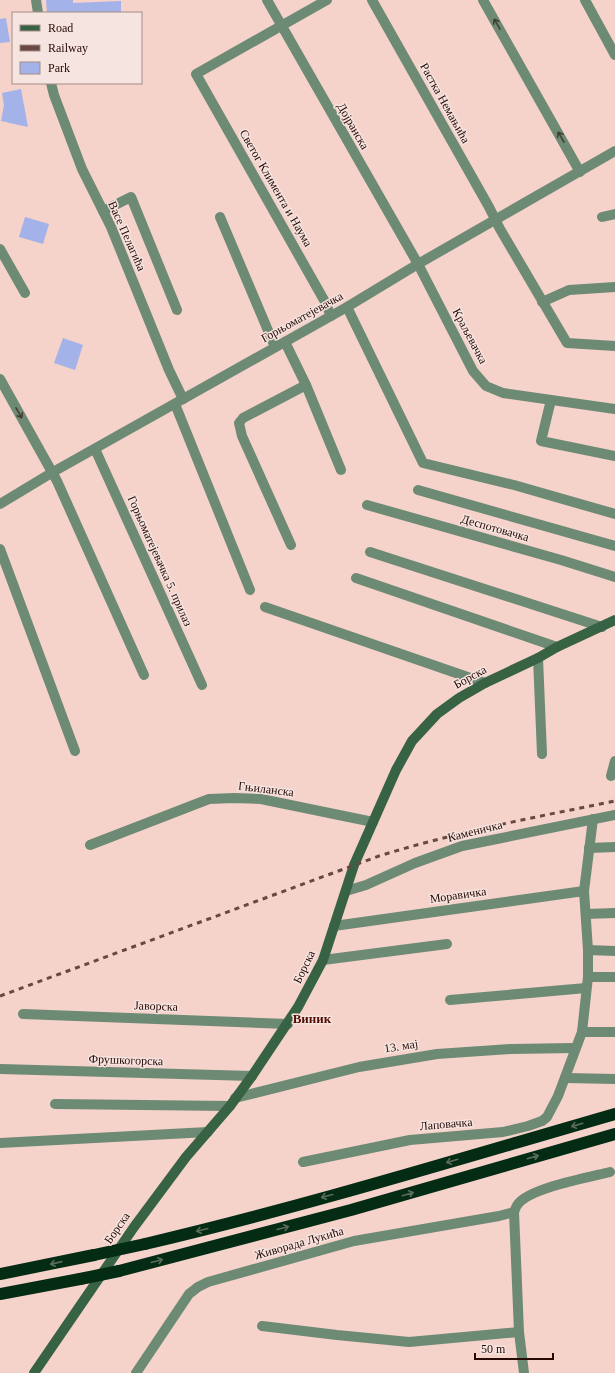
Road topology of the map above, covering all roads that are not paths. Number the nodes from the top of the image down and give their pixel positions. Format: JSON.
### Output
{"nodes":[{"id":1,"x":36,"y":0,"type":"edge"},
{"id":2,"x":267,"y":0,"type":"edge"},
{"id":3,"x":327,"y":0,"type":"edge"},
{"id":4,"x":372,"y":0,"type":"edge"},
{"id":5,"x":483,"y":0,"type":"edge"},
{"id":6,"x":585,"y":0,"type":"edge"},
{"id":7,"x":38,"y":12,"type":"edge"},
{"id":8,"x":282,"y":26,"type":"junction"},
{"id":9,"x":615,"y":55,"type":"edge"},
{"id":10,"x":51,"y":84,"type":"edge"},
{"id":11,"x":615,"y":151,"type":"edge"},
{"id":12,"x":580,"y":172,"type":"junction"},
{"id":13,"x":103,"y":211,"type":"junction"},
{"id":14,"x":615,"y":214,"type":"edge"},
{"id":15,"x":602,"y":216,"type":"dead end"},
{"id":16,"x":220,"y":217,"type":"dead end"},
{"id":17,"x":495,"y":220,"type":"junction"},
{"id":18,"x":0,"y":249,"type":"edge"},
{"id":19,"x":418,"y":264,"type":"junction"},
{"id":20,"x":615,"y":287,"type":"edge"},
{"id":21,"x":25,"y":293,"type":"dead end"},
{"id":22,"x":542,"y":302,"type":"junction"},
{"id":23,"x":347,"y":307,"type":"junction"},
{"id":24,"x":176,"y":310,"type":"dead end"},
{"id":25,"x":330,"y":316,"type":"junction"},
{"id":26,"x":285,"y":342,"type":"junction"},
{"id":27,"x":615,"y":346,"type":"edge"},
{"id":28,"x":275,"y":347,"type":"junction"},
{"id":29,"x":0,"y":379,"type":"edge"},
{"id":30,"x":306,"y":385,"type":"junction"},
{"id":31,"x":551,"y":400,"type":"junction"},
{"id":32,"x":179,"y":401,"type":"junction"},
{"id":33,"x":615,"y":409,"type":"edge"},
{"id":34,"x":95,"y":449,"type":"junction"},
{"id":35,"x":615,"y":456,"type":"edge"},
{"id":36,"x":341,"y":470,"type":"dead end"},
{"id":37,"x":53,"y":472,"type":"junction"},
{"id":38,"x":418,"y":490,"type":"dead end"},
{"id":39,"x":0,"y":504,"type":"edge"},
{"id":40,"x":367,"y":505,"type":"dead end"},
{"id":41,"x":615,"y":514,"type":"edge"},
{"id":42,"x":291,"y":545,"type":"dead end"},
{"id":43,"x":615,"y":546,"type":"edge"},
{"id":44,"x":0,"y":549,"type":"edge"},
{"id":45,"x":370,"y":552,"type":"dead end"},
{"id":46,"x":615,"y":577,"type":"edge"},
{"id":47,"x":356,"y":578,"type":"dead end"},
{"id":48,"x":250,"y":590,"type":"dead end"},
{"id":49,"x":265,"y":607,"type":"dead end"},
{"id":50,"x":615,"y":620,"type":"edge"},
{"id":51,"x":602,"y":627,"type":"junction"},
{"id":52,"x":557,"y":647,"type":"junction"},
{"id":53,"x":538,"y":658,"type":"junction"},
{"id":54,"x":144,"y":675,"type":"dead end"},
{"id":55,"x":484,"y":683,"type":"junction"},
{"id":56,"x":202,"y":685,"type":"dead end"},
{"id":57,"x":75,"y":751,"type":"dead end"},
{"id":58,"x":542,"y":754,"type":"dead end"},
{"id":59,"x":615,"y":761,"type":"edge"},
{"id":60,"x":611,"y":776,"type":"dead end"},
{"id":61,"x":615,"y":814,"type":"edge"},
{"id":62,"x":594,"y":819,"type":"junction"},
{"id":63,"x":373,"y":822,"type":"junction"},
{"id":64,"x":90,"y":845,"type":"dead end"},
{"id":65,"x":615,"y":847,"type":"edge"},
{"id":66,"x":589,"y":848,"type":"junction"},
{"id":67,"x":346,"y":891,"type":"junction"},
{"id":68,"x":584,"y":891,"type":"junction"},
{"id":69,"x":615,"y":913,"type":"edge"},
{"id":70,"x":586,"y":914,"type":"junction"},
{"id":71,"x":334,"y":926,"type":"junction"},
{"id":72,"x":447,"y":944,"type":"dead end"},
{"id":73,"x":588,"y":950,"type":"junction"},
{"id":74,"x":615,"y":951,"type":"edge"},
{"id":75,"x":323,"y":960,"type":"junction"},
{"id":76,"x":588,"y":977,"type":"junction"},
{"id":77,"x":615,"y":977,"type":"edge"},
{"id":78,"x":586,"y":988,"type":"junction"},
{"id":79,"x":450,"y":1000,"type":"dead end"},
{"id":80,"x":24,"y":1014,"type":"dead end"},
{"id":81,"x":288,"y":1024,"type":"junction"},
{"id":82,"x":582,"y":1032,"type":"junction"},
{"id":83,"x":615,"y":1032,"type":"edge"},
{"id":84,"x":575,"y":1048,"type":"junction"},
{"id":85,"x":0,"y":1069,"type":"edge"},
{"id":86,"x":252,"y":1076,"type":"junction"},
{"id":87,"x":565,"y":1078,"type":"junction"},
{"id":88,"x":615,"y":1079,"type":"edge"},
{"id":89,"x":232,"y":1102,"type":"junction"},
{"id":90,"x":55,"y":1104,"type":"dead end"},
{"id":91,"x":615,"y":1114,"type":"edge"},
{"id":92,"x":208,"y":1132,"type":"junction"},
{"id":93,"x":615,"y":1134,"type":"edge"},
{"id":94,"x":0,"y":1144,"type":"edge"},
{"id":95,"x":304,"y":1162,"type":"dead end"},
{"id":96,"x":610,"y":1172,"type":"dead end"},
{"id":97,"x":514,"y":1212,"type":"junction"},
{"id":98,"x":0,"y":1274,"type":"edge"},
{"id":99,"x":0,"y":1294,"type":"edge"},
{"id":100,"x":262,"y":1326,"type":"dead end"},
{"id":101,"x":519,"y":1332,"type":"junction"},
{"id":102,"x":34,"y":1373,"type":"edge"},
{"id":103,"x":136,"y":1373,"type":"edge"},
{"id":104,"x":524,"y":1373,"type":"edge"}],
"edges":[{"from":1,"to":7,"type":"street"},
{"from":2,"to":8,"type":"street","name":"Дојранска"},
{"from":3,"to":8,"type":"street"},
{"from":4,"to":17,"type":"street","name":"Растка Немањића"},
{"from":12,"to":5,"type":"street","one_way":true},
{"from":6,"to":9,"type":"street"},
{"from":8,"to":19,"type":"street","name":"Дојранска"},
{"from":8,"to":25,"type":"street","name":"Светог Климента и Наума"},
{"from":10,"to":13,"type":"street","name":"Васе Пелагића"},
{"from":11,"to":12,"type":"street","name":"Горњоматејевачка"},
{"from":12,"to":17,"type":"street","name":"Горњоматејевачка"},
{"from":13,"to":24,"type":"street"},
{"from":13,"to":32,"type":"street","name":"Васе Пелагића"},
{"from":14,"to":15,"type":"street"},
{"from":16,"to":28,"type":"street"},
{"from":17,"to":19,"type":"street","name":"Горњоматејевачка"},
{"from":17,"to":22,"type":"street","name":"Растка Немањића"},
{"from":18,"to":21,"type":"street"},
{"from":19,"to":23,"type":"street","name":"Горњоматејевачка"},
{"from":19,"to":31,"type":"street","name":"Краљевачка"},
{"from":20,"to":22,"type":"street"},
{"from":22,"to":27,"type":"street","name":"Растка Немањића"},
{"from":23,"to":25,"type":"street","name":"Горњоматејевачка"},
{"from":23,"to":41,"type":"street"},
{"from":25,"to":26,"type":"street","name":"Горњоматејевачка"},
{"from":26,"to":28,"type":"street","name":"Горњоматејевачка"},
{"from":26,"to":30,"type":"street"},
{"from":28,"to":32,"type":"street","name":"Горњоматејевачка"},
{"from":29,"to":37,"type":"street","one_way":true},
{"from":30,"to":36,"type":"street"},
{"from":30,"to":42,"type":"street"},
{"from":31,"to":33,"type":"street","name":"Краљевачка"},
{"from":31,"to":35,"type":"street"},
{"from":32,"to":34,"type":"street","name":"Горњоматејевачка"},
{"from":32,"to":48,"type":"street","name":"Васе Пелагића"},
{"from":34,"to":37,"type":"street","name":"Горњоматејевачка"},
{"from":34,"to":56,"type":"street","name":"Горњоматејевачка 5. прилаз"},
{"from":37,"to":39,"type":"street","name":"Горњоматејевачка"},
{"from":37,"to":54,"type":"street"},
{"from":38,"to":43,"type":"street"},
{"from":40,"to":46,"type":"street","name":"Деспотовачка"},
{"from":44,"to":57,"type":"street"},
{"from":45,"to":51,"type":"street"},
{"from":47,"to":52,"type":"street"},
{"from":49,"to":55,"type":"street"},
{"from":50,"to":51,"type":"street","name":"Борска"},
{"from":51,"to":52,"type":"street","name":"Борска"},
{"from":52,"to":53,"type":"street","name":"Борска"},
{"from":53,"to":55,"type":"street","name":"Борска"},
{"from":53,"to":58,"type":"street"},
{"from":55,"to":63,"type":"street","name":"Борска"},
{"from":59,"to":60,"type":"street"},
{"from":61,"to":62,"type":"street","name":"Каменичка"},
{"from":62,"to":66,"type":"street","name":"Лаповачка"},
{"from":62,"to":67,"type":"street","name":"Каменичка"},
{"from":63,"to":64,"type":"street","name":"Гњиланска"},
{"from":63,"to":67,"type":"street","name":"Борска"},
{"from":65,"to":66,"type":"street"},
{"from":66,"to":68,"type":"street","name":"Лаповачка"},
{"from":67,"to":71,"type":"street","name":"Борска"},
{"from":68,"to":70,"type":"street","name":"Лаповачка"},
{"from":68,"to":71,"type":"street","name":"Моравичка"},
{"from":69,"to":70,"type":"street"},
{"from":70,"to":73,"type":"street","name":"Лаповачка"},
{"from":71,"to":75,"type":"street","name":"Борска"},
{"from":72,"to":75,"type":"street"},
{"from":73,"to":74,"type":"street"},
{"from":73,"to":76,"type":"street","name":"Лаповачка"},
{"from":75,"to":81,"type":"street","name":"Борска"},
{"from":76,"to":77,"type":"street"},
{"from":76,"to":78,"type":"street","name":"Лаповачка"},
{"from":78,"to":79,"type":"street"},
{"from":78,"to":82,"type":"street","name":"Лаповачка"},
{"from":80,"to":81,"type":"street","name":"Јаворска"},
{"from":81,"to":86,"type":"street","name":"Борска"},
{"from":82,"to":83,"type":"street"},
{"from":82,"to":84,"type":"street","name":"Лаповачка"},
{"from":84,"to":87,"type":"street","name":"Лаповачка"},
{"from":84,"to":89,"type":"street","name":"13. мај"},
{"from":85,"to":86,"type":"street","name":"Фрушкогорска"},
{"from":86,"to":89,"type":"street","name":"Борска"},
{"from":87,"to":88,"type":"street"},
{"from":87,"to":95,"type":"street","name":"Лаповачка"},
{"from":89,"to":90,"type":"street","name":"13. мај"},
{"from":89,"to":92,"type":"street","name":"Борска"},
{"from":91,"to":98,"type":"highway","one_way":true,"bridge":true},
{"from":92,"to":94,"type":"street"},
{"from":92,"to":102,"type":"street","name":"Борска"},
{"from":99,"to":93,"type":"highway","one_way":true,"bridge":true},
{"from":96,"to":97,"type":"street"},
{"from":97,"to":101,"type":"street"},
{"from":97,"to":103,"type":"street","name":"Живорада Лукића"},
{"from":100,"to":101,"type":"street"},
{"from":101,"to":104,"type":"street"}]}
